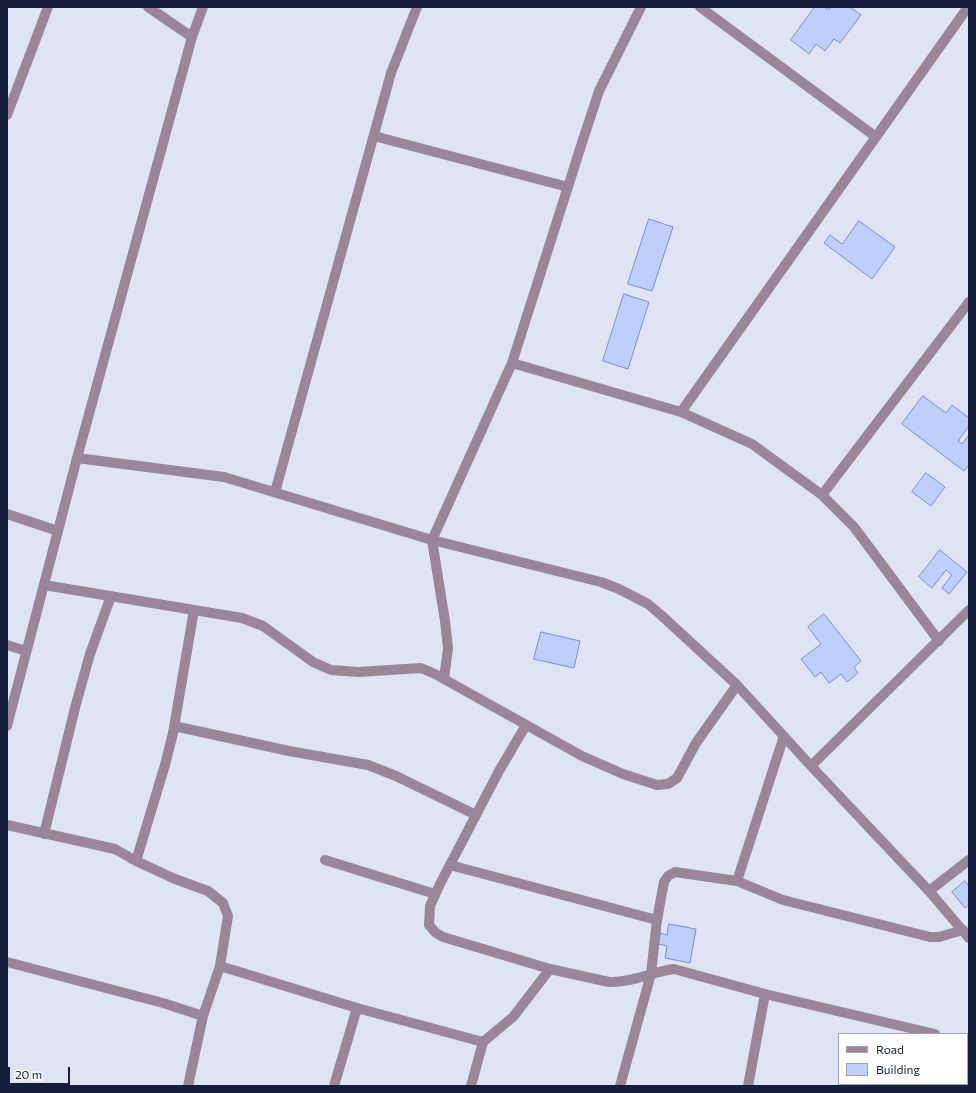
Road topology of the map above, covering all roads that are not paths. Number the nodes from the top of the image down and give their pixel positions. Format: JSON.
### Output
{"nodes":[{"id":1,"x":48,"y":7,"type":"edge"},
{"id":2,"x":148,"y":7,"type":"edge"},
{"id":3,"x":203,"y":7,"type":"edge"},
{"id":4,"x":417,"y":7,"type":"edge"},
{"id":5,"x":641,"y":7,"type":"edge"},
{"id":6,"x":700,"y":7,"type":"edge"},
{"id":7,"x":968,"y":7,"type":"edge"},
{"id":8,"x":192,"y":37,"type":"junction"},
{"id":9,"x":7,"y":115,"type":"edge"},
{"id":10,"x":374,"y":136,"type":"junction"},
{"id":11,"x":876,"y":137,"type":"junction"},
{"id":12,"x":568,"y":187,"type":"junction"},
{"id":13,"x":969,"y":302,"type":"edge"},
{"id":14,"x":512,"y":363,"type":"junction"},
{"id":15,"x":681,"y":412,"type":"junction"},
{"id":16,"x":77,"y":458,"type":"junction"},
{"id":17,"x":275,"y":492,"type":"junction"},
{"id":18,"x":822,"y":495,"type":"junction"},
{"id":19,"x":7,"y":514,"type":"edge"},
{"id":20,"x":58,"y":531,"type":"junction"},
{"id":21,"x":432,"y":540,"type":"junction"},
{"id":22,"x":44,"y":585,"type":"junction"},
{"id":23,"x":111,"y":596,"type":"junction"},
{"id":24,"x":194,"y":610,"type":"junction"},
{"id":25,"x":969,"y":610,"type":"edge"},
{"id":26,"x":939,"y":641,"type":"junction"},
{"id":27,"x":7,"y":645,"type":"edge"},
{"id":28,"x":26,"y":651,"type":"junction"},
{"id":29,"x":444,"y":679,"type":"junction"},
{"id":30,"x":737,"y":685,"type":"junction"},
{"id":31,"x":526,"y":725,"type":"junction"},
{"id":32,"x":7,"y":726,"type":"edge"},
{"id":33,"x":174,"y":726,"type":"junction"},
{"id":34,"x":784,"y":736,"type":"junction"},
{"id":35,"x":811,"y":766,"type":"junction"},
{"id":36,"x":476,"y":815,"type":"junction"},
{"id":37,"x":7,"y":825,"type":"edge"},
{"id":38,"x":44,"y":834,"type":"junction"},
{"id":39,"x":325,"y":860,"type":"dead end"},
{"id":40,"x":969,"y":860,"type":"edge"},
{"id":41,"x":136,"y":861,"type":"junction"},
{"id":42,"x":450,"y":865,"type":"junction"},
{"id":43,"x":737,"y":881,"type":"junction"},
{"id":44,"x":929,"y":891,"type":"junction"},
{"id":45,"x":435,"y":894,"type":"junction"},
{"id":46,"x":657,"y":920,"type":"junction"},
{"id":47,"x":966,"y":934,"type":"edge"},
{"id":48,"x":7,"y":962,"type":"edge"},
{"id":49,"x":220,"y":966,"type":"junction"},
{"id":50,"x":550,"y":969,"type":"junction"},
{"id":51,"x":651,"y":974,"type":"junction"},
{"id":52,"x":765,"y":994,"type":"junction"},
{"id":53,"x":357,"y":1008,"type":"junction"},
{"id":54,"x":203,"y":1016,"type":"junction"},
{"id":55,"x":900,"y":1030,"type":"edge"},
{"id":56,"x":926,"y":1033,"type":"edge"},
{"id":57,"x":483,"y":1042,"type":"junction"},
{"id":58,"x":188,"y":1086,"type":"edge"},
{"id":59,"x":334,"y":1086,"type":"edge"},
{"id":60,"x":471,"y":1086,"type":"edge"},
{"id":61,"x":620,"y":1086,"type":"edge"},
{"id":62,"x":748,"y":1086,"type":"edge"}],
"edges":[{"from":1,"to":9,"type":"street"},
{"from":2,"to":8,"type":"street"},
{"from":3,"to":8,"type":"street"},
{"from":4,"to":10,"type":"street"},
{"from":5,"to":12,"type":"street"},
{"from":6,"to":11,"type":"street"},
{"from":7,"to":11,"type":"street"},
{"from":8,"to":16,"type":"street"},
{"from":10,"to":12,"type":"street"},
{"from":10,"to":17,"type":"street"},
{"from":11,"to":15,"type":"street"},
{"from":12,"to":14,"type":"street"},
{"from":13,"to":18,"type":"street"},
{"from":14,"to":15,"type":"street"},
{"from":14,"to":21,"type":"street"},
{"from":15,"to":18,"type":"street"},
{"from":16,"to":17,"type":"street"},
{"from":16,"to":20,"type":"street"},
{"from":17,"to":21,"type":"street"},
{"from":18,"to":26,"type":"street"},
{"from":19,"to":20,"type":"street"},
{"from":20,"to":22,"type":"street"},
{"from":21,"to":29,"type":"street"},
{"from":21,"to":30,"type":"street"},
{"from":22,"to":23,"type":"street"},
{"from":22,"to":28,"type":"street"},
{"from":23,"to":24,"type":"street"},
{"from":23,"to":38,"type":"street"},
{"from":24,"to":29,"type":"street"},
{"from":24,"to":33,"type":"street"},
{"from":25,"to":26,"type":"street"},
{"from":26,"to":35,"type":"street"},
{"from":27,"to":28,"type":"street"},
{"from":28,"to":32,"type":"street"},
{"from":29,"to":31,"type":"street"},
{"from":30,"to":31,"type":"street"},
{"from":30,"to":34,"type":"street"},
{"from":31,"to":36,"type":"street"},
{"from":33,"to":36,"type":"street"},
{"from":33,"to":41,"type":"street"},
{"from":34,"to":35,"type":"street"},
{"from":34,"to":43,"type":"street"},
{"from":35,"to":44,"type":"street"},
{"from":36,"to":42,"type":"street"},
{"from":37,"to":38,"type":"street"},
{"from":38,"to":41,"type":"street"},
{"from":39,"to":45,"type":"street"},
{"from":40,"to":44,"type":"street"},
{"from":41,"to":49,"type":"street"},
{"from":42,"to":45,"type":"street"},
{"from":42,"to":46,"type":"street"},
{"from":43,"to":46,"type":"street"},
{"from":43,"to":47,"type":"street"},
{"from":44,"to":47,"type":"street"},
{"from":45,"to":50,"type":"street"},
{"from":46,"to":51,"type":"street"},
{"from":48,"to":54,"type":"street"},
{"from":49,"to":53,"type":"street"},
{"from":49,"to":54,"type":"street"},
{"from":50,"to":51,"type":"street"},
{"from":50,"to":57,"type":"street"},
{"from":51,"to":52,"type":"street"},
{"from":51,"to":61,"type":"street"},
{"from":52,"to":55,"type":"street"},
{"from":52,"to":62,"type":"street"},
{"from":53,"to":57,"type":"street"},
{"from":53,"to":59,"type":"street"},
{"from":54,"to":58,"type":"street"},
{"from":55,"to":56,"type":"street"},
{"from":57,"to":60,"type":"street"}]}
